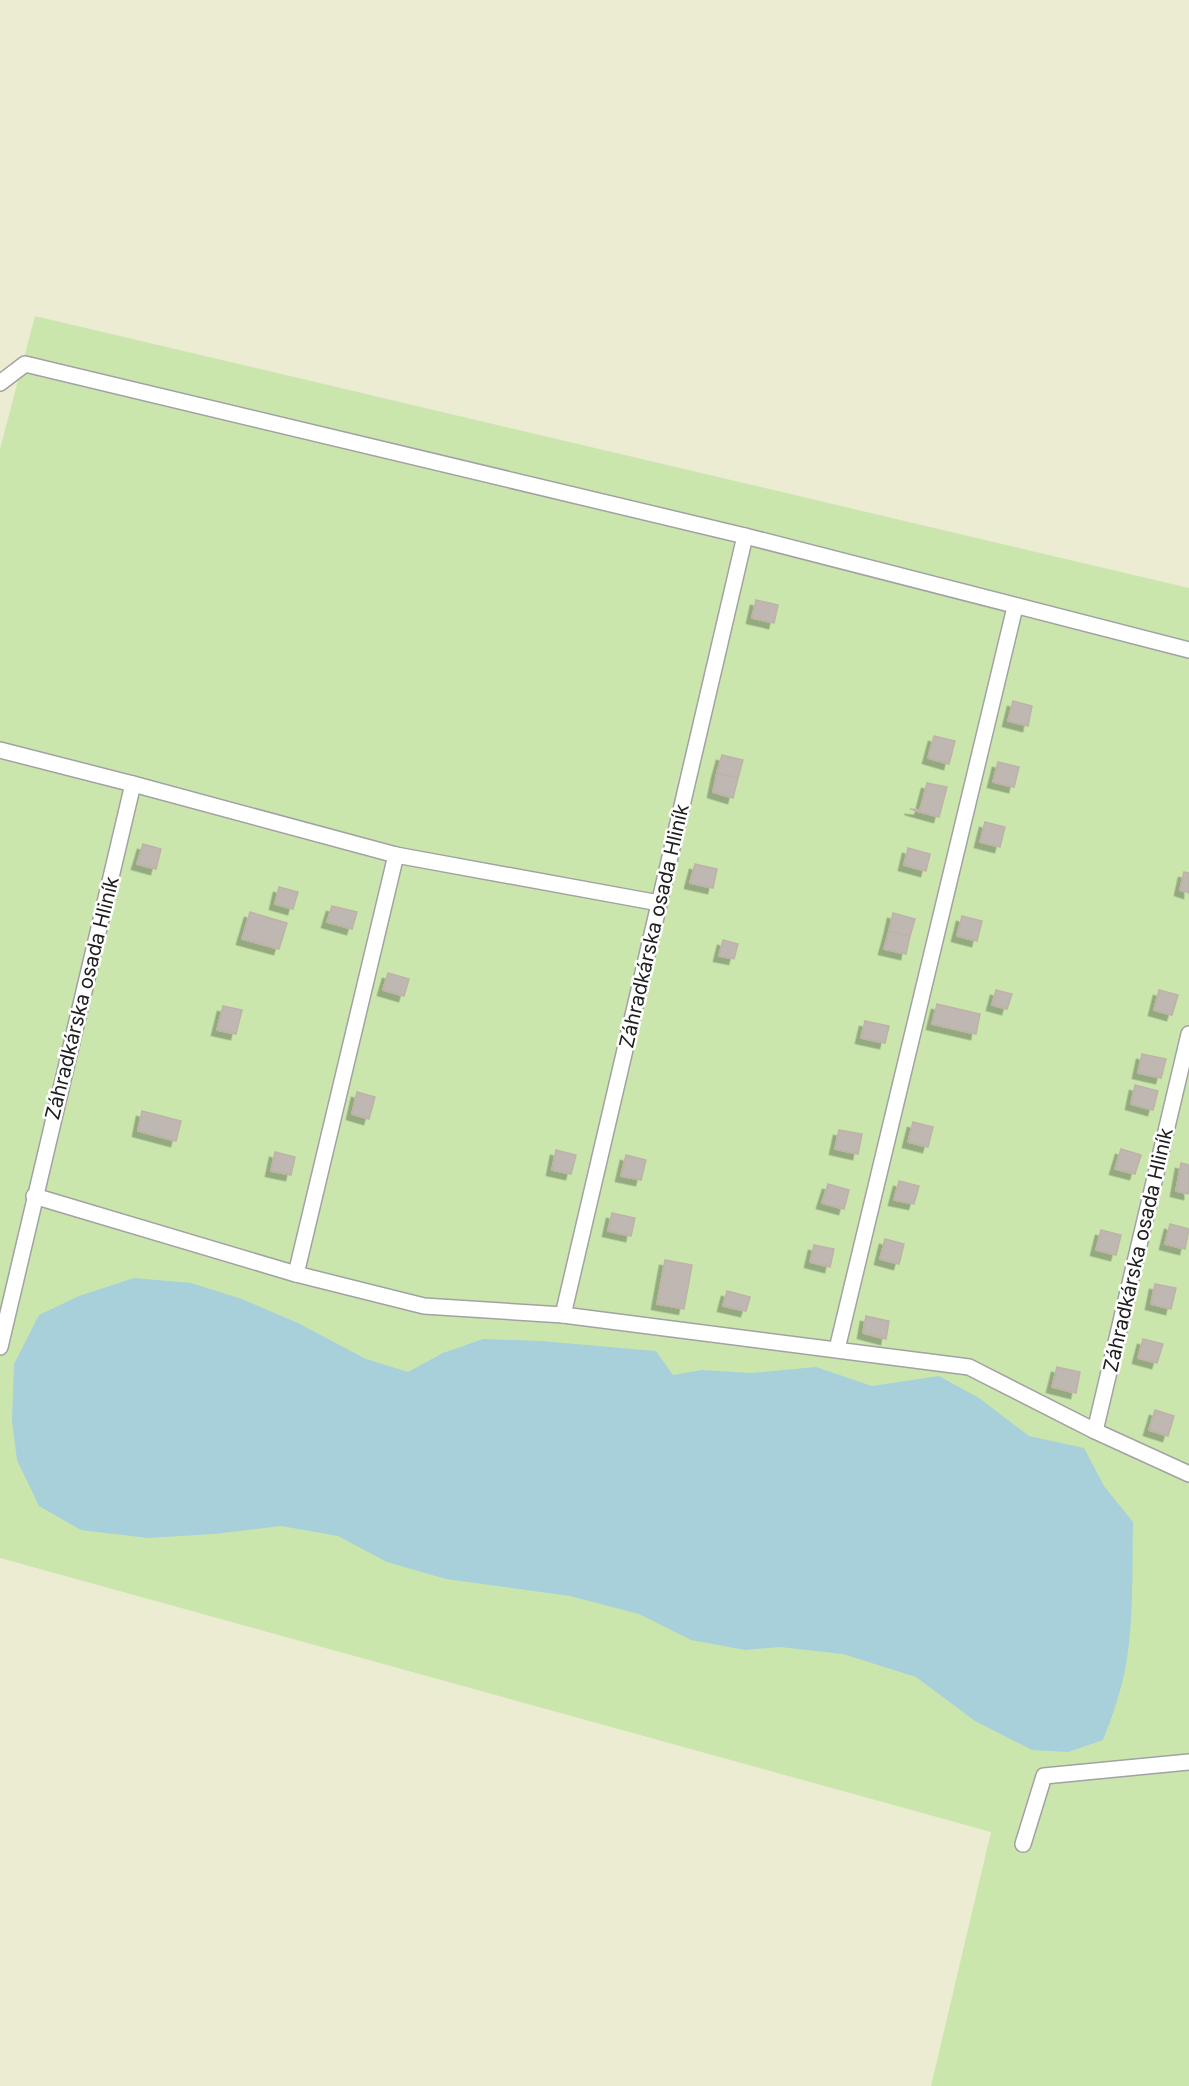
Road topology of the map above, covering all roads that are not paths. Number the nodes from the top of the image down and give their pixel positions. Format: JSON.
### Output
{"nodes":[{"id":1,"x":0,"y":383,"type":"edge"},
{"id":2,"x":745,"y":536,"type":"junction"},
{"id":3,"x":1015,"y":607,"type":"junction"},
{"id":4,"x":1189,"y":650,"type":"edge"},
{"id":5,"x":0,"y":750,"type":"edge"},
{"id":6,"x":133,"y":784,"type":"junction"},
{"id":7,"x":396,"y":855,"type":"junction"},
{"id":8,"x":659,"y":903,"type":"junction"},
{"id":9,"x":1189,"y":1034,"type":"edge"},
{"id":10,"x":34,"y":1196,"type":"junction"},
{"id":11,"x":296,"y":1274,"type":"junction"},
{"id":12,"x":564,"y":1315,"type":"junction"},
{"id":13,"x":0,"y":1347,"type":"edge"},
{"id":14,"x":837,"y":1349,"type":"junction"},
{"id":15,"x":1095,"y":1431,"type":"junction"},
{"id":16,"x":1189,"y":1474,"type":"edge"},
{"id":17,"x":1189,"y":1762,"type":"edge"},
{"id":18,"x":1023,"y":1844,"type":"dead end"}],
"edges":[{"from":1,"to":2,"type":"lane"},
{"from":2,"to":3,"type":"lane"},
{"from":2,"to":8,"type":"lane","name":"Záhradkárska osada Hliník"},
{"from":3,"to":4,"type":"lane"},
{"from":3,"to":14,"type":"lane"},
{"from":5,"to":6,"type":"lane"},
{"from":6,"to":7,"type":"lane"},
{"from":6,"to":10,"type":"lane","name":"Záhradkárska osada Hliník"},
{"from":7,"to":8,"type":"lane"},
{"from":7,"to":11,"type":"lane"},
{"from":8,"to":12,"type":"lane","name":"Záhradkárska osada Hliník"},
{"from":9,"to":15,"type":"lane","name":"Záhradkárska osada Hliník"},
{"from":10,"to":11,"type":"lane"},
{"from":10,"to":13,"type":"lane","name":"Záhradkárska osada Hliník"},
{"from":11,"to":12,"type":"lane"},
{"from":12,"to":14,"type":"lane"},
{"from":14,"to":15,"type":"lane"},
{"from":15,"to":16,"type":"lane"},
{"from":17,"to":18,"type":"lane"}]}
